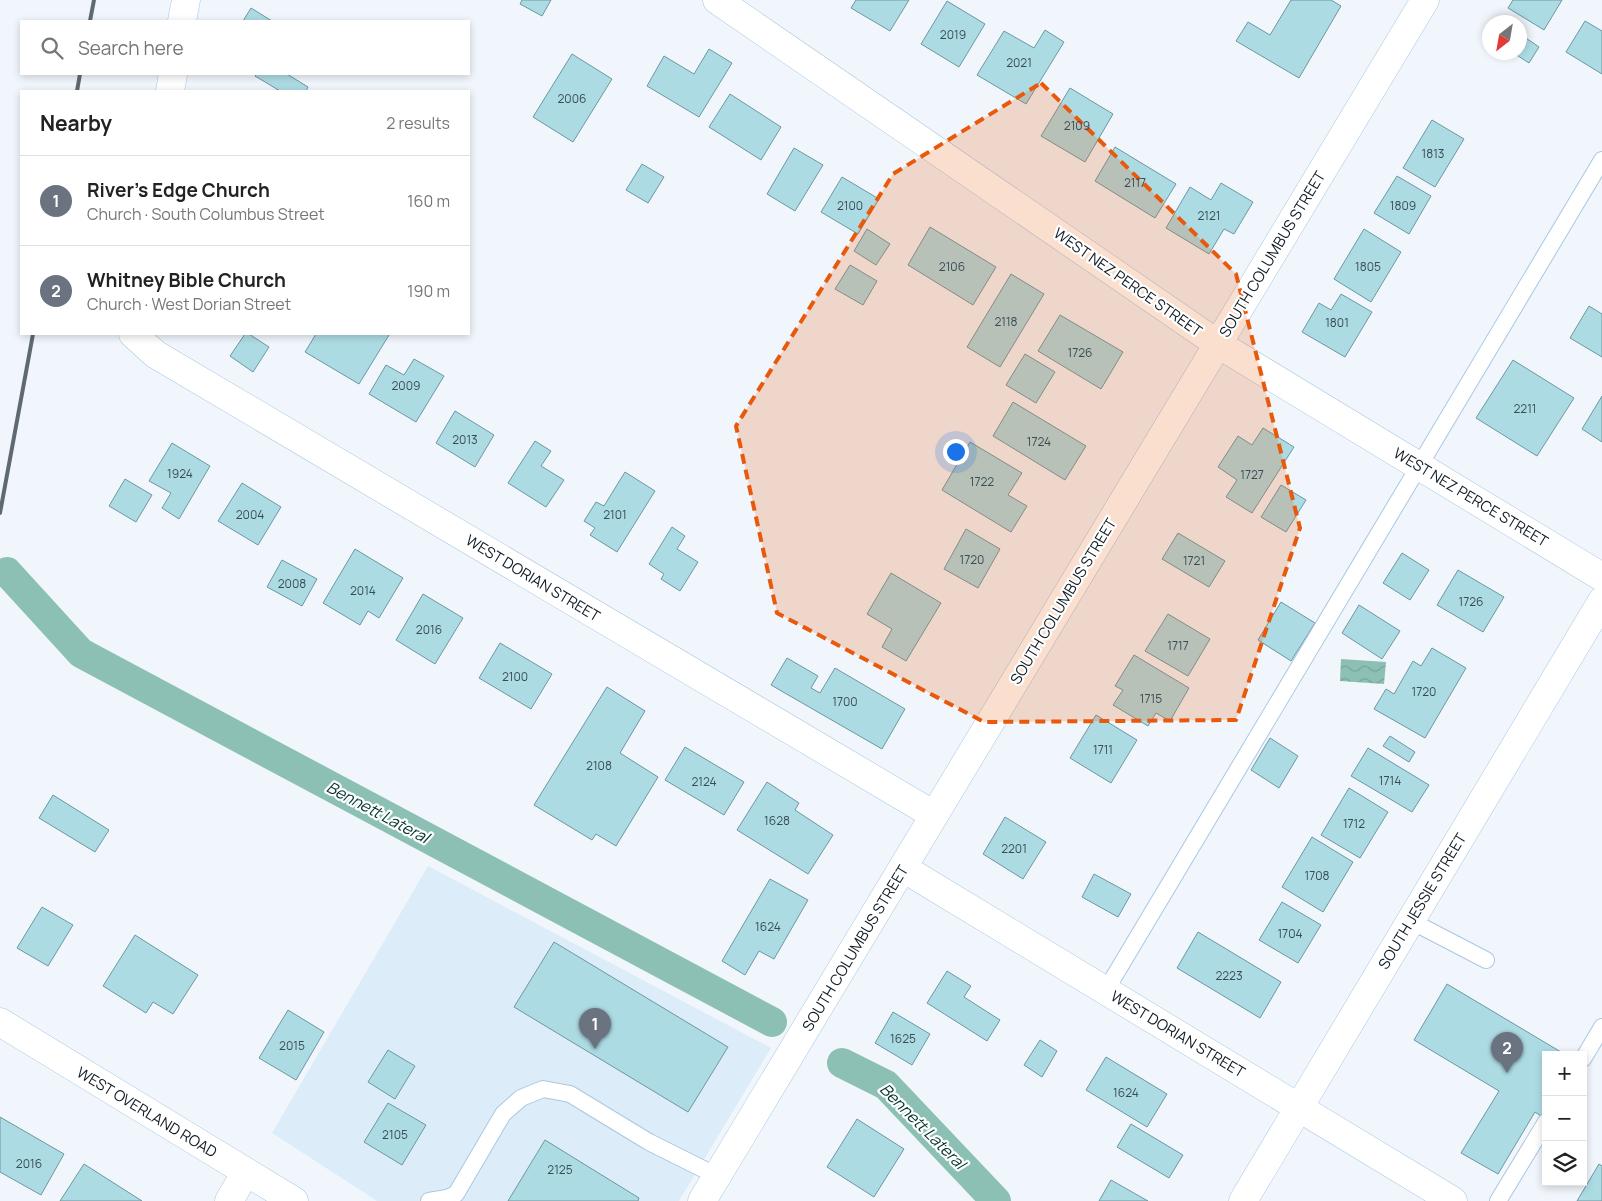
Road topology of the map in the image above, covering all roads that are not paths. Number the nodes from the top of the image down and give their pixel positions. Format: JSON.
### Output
{"nodes":[{"id":1,"x":186,"y":0,"type":"edge"},
{"id":2,"x":718,"y":0,"type":"edge"},
{"id":3,"x":1425,"y":0,"type":"edge"},
{"id":4,"x":182,"y":20,"type":"edge"},
{"id":5,"x":173,"y":75,"type":"edge"},
{"id":6,"x":170,"y":90,"type":"edge"},
{"id":7,"x":1602,"y":160,"type":"edge"},
{"id":8,"x":134,"y":335,"type":"edge"},
{"id":9,"x":1218,"y":344,"type":"junction"},
{"id":10,"x":1420,"y":466,"type":"junction"},
{"id":11,"x":1602,"y":577,"type":"edge"},
{"id":12,"x":1602,"y":601,"type":"edge"},
{"id":13,"x":934,"y":815,"type":"junction"},
{"id":14,"x":903,"y":868,"type":"junction"},
{"id":15,"x":1410,"y":921,"type":"junction"},
{"id":16,"x":1486,"y":960,"type":"dead end"},
{"id":17,"x":1106,"y":990,"type":"junction"},
{"id":18,"x":0,"y":1022,"type":"edge"},
{"id":19,"x":1602,"y":1028,"type":"edge"},
{"id":20,"x":1587,"y":1052,"type":"edge"},
{"id":21,"x":1299,"y":1107,"type":"junction"},
{"id":22,"x":1542,"y":1129,"type":"edge"},
{"id":23,"x":246,"y":1172,"type":"junction"},
{"id":24,"x":717,"y":1176,"type":"junction"},
{"id":25,"x":229,"y":1201,"type":"edge"},
{"id":26,"x":294,"y":1201,"type":"edge"},
{"id":27,"x":429,"y":1201,"type":"edge"},
{"id":28,"x":702,"y":1201,"type":"edge"},
{"id":29,"x":1243,"y":1201,"type":"edge"},
{"id":30,"x":1453,"y":1201,"type":"edge"},
{"id":31,"x":1498,"y":1201,"type":"edge"}],
"edges":[{"from":1,"to":4,"type":"street"},
{"from":2,"to":9,"type":"street","name":"WEST NEZ PERCE STREET"},
{"from":3,"to":9,"type":"street","name":"SOUTH COLUMBUS STREET"},
{"from":5,"to":6,"type":"street"},
{"from":7,"to":10,"type":"lane"},
{"from":8,"to":13,"type":"street","name":"WEST DORIAN STREET"},
{"from":9,"to":10,"type":"street","name":"WEST NEZ PERCE STREET"},
{"from":9,"to":13,"type":"street","name":"SOUTH COLUMBUS STREET"},
{"from":10,"to":11,"type":"street","name":"WEST NEZ PERCE STREET"},
{"from":10,"to":17,"type":"lane"},
{"from":12,"to":15,"type":"street","name":"SOUTH JESSIE STREET"},
{"from":13,"to":14,"type":"street","name":"SOUTH COLUMBUS STREET"},
{"from":14,"to":17,"type":"street","name":"WEST DORIAN STREET"},
{"from":14,"to":24,"type":"street","name":"SOUTH COLUMBUS STREET"},
{"from":15,"to":16,"type":"lane"},
{"from":15,"to":21,"type":"street","name":"SOUTH JESSIE STREET"},
{"from":17,"to":21,"type":"street","name":"WEST DORIAN STREET"},
{"from":18,"to":23,"type":"street","name":"WEST OVERLAND ROAD"},
{"from":19,"to":20,"type":"lane"},
{"from":21,"to":29,"type":"street","name":"SOUTH JESSIE STREET"},
{"from":21,"to":30,"type":"street","name":"WEST DORIAN STREET"},
{"from":22,"to":31,"type":"lane"},
{"from":23,"to":25,"type":"street"},
{"from":23,"to":26,"type":"street","name":"WEST OVERLAND ROAD"},
{"from":24,"to":27,"type":"lane"},
{"from":24,"to":28,"type":"street","name":"SOUTH COLUMBUS STREET"}]}
